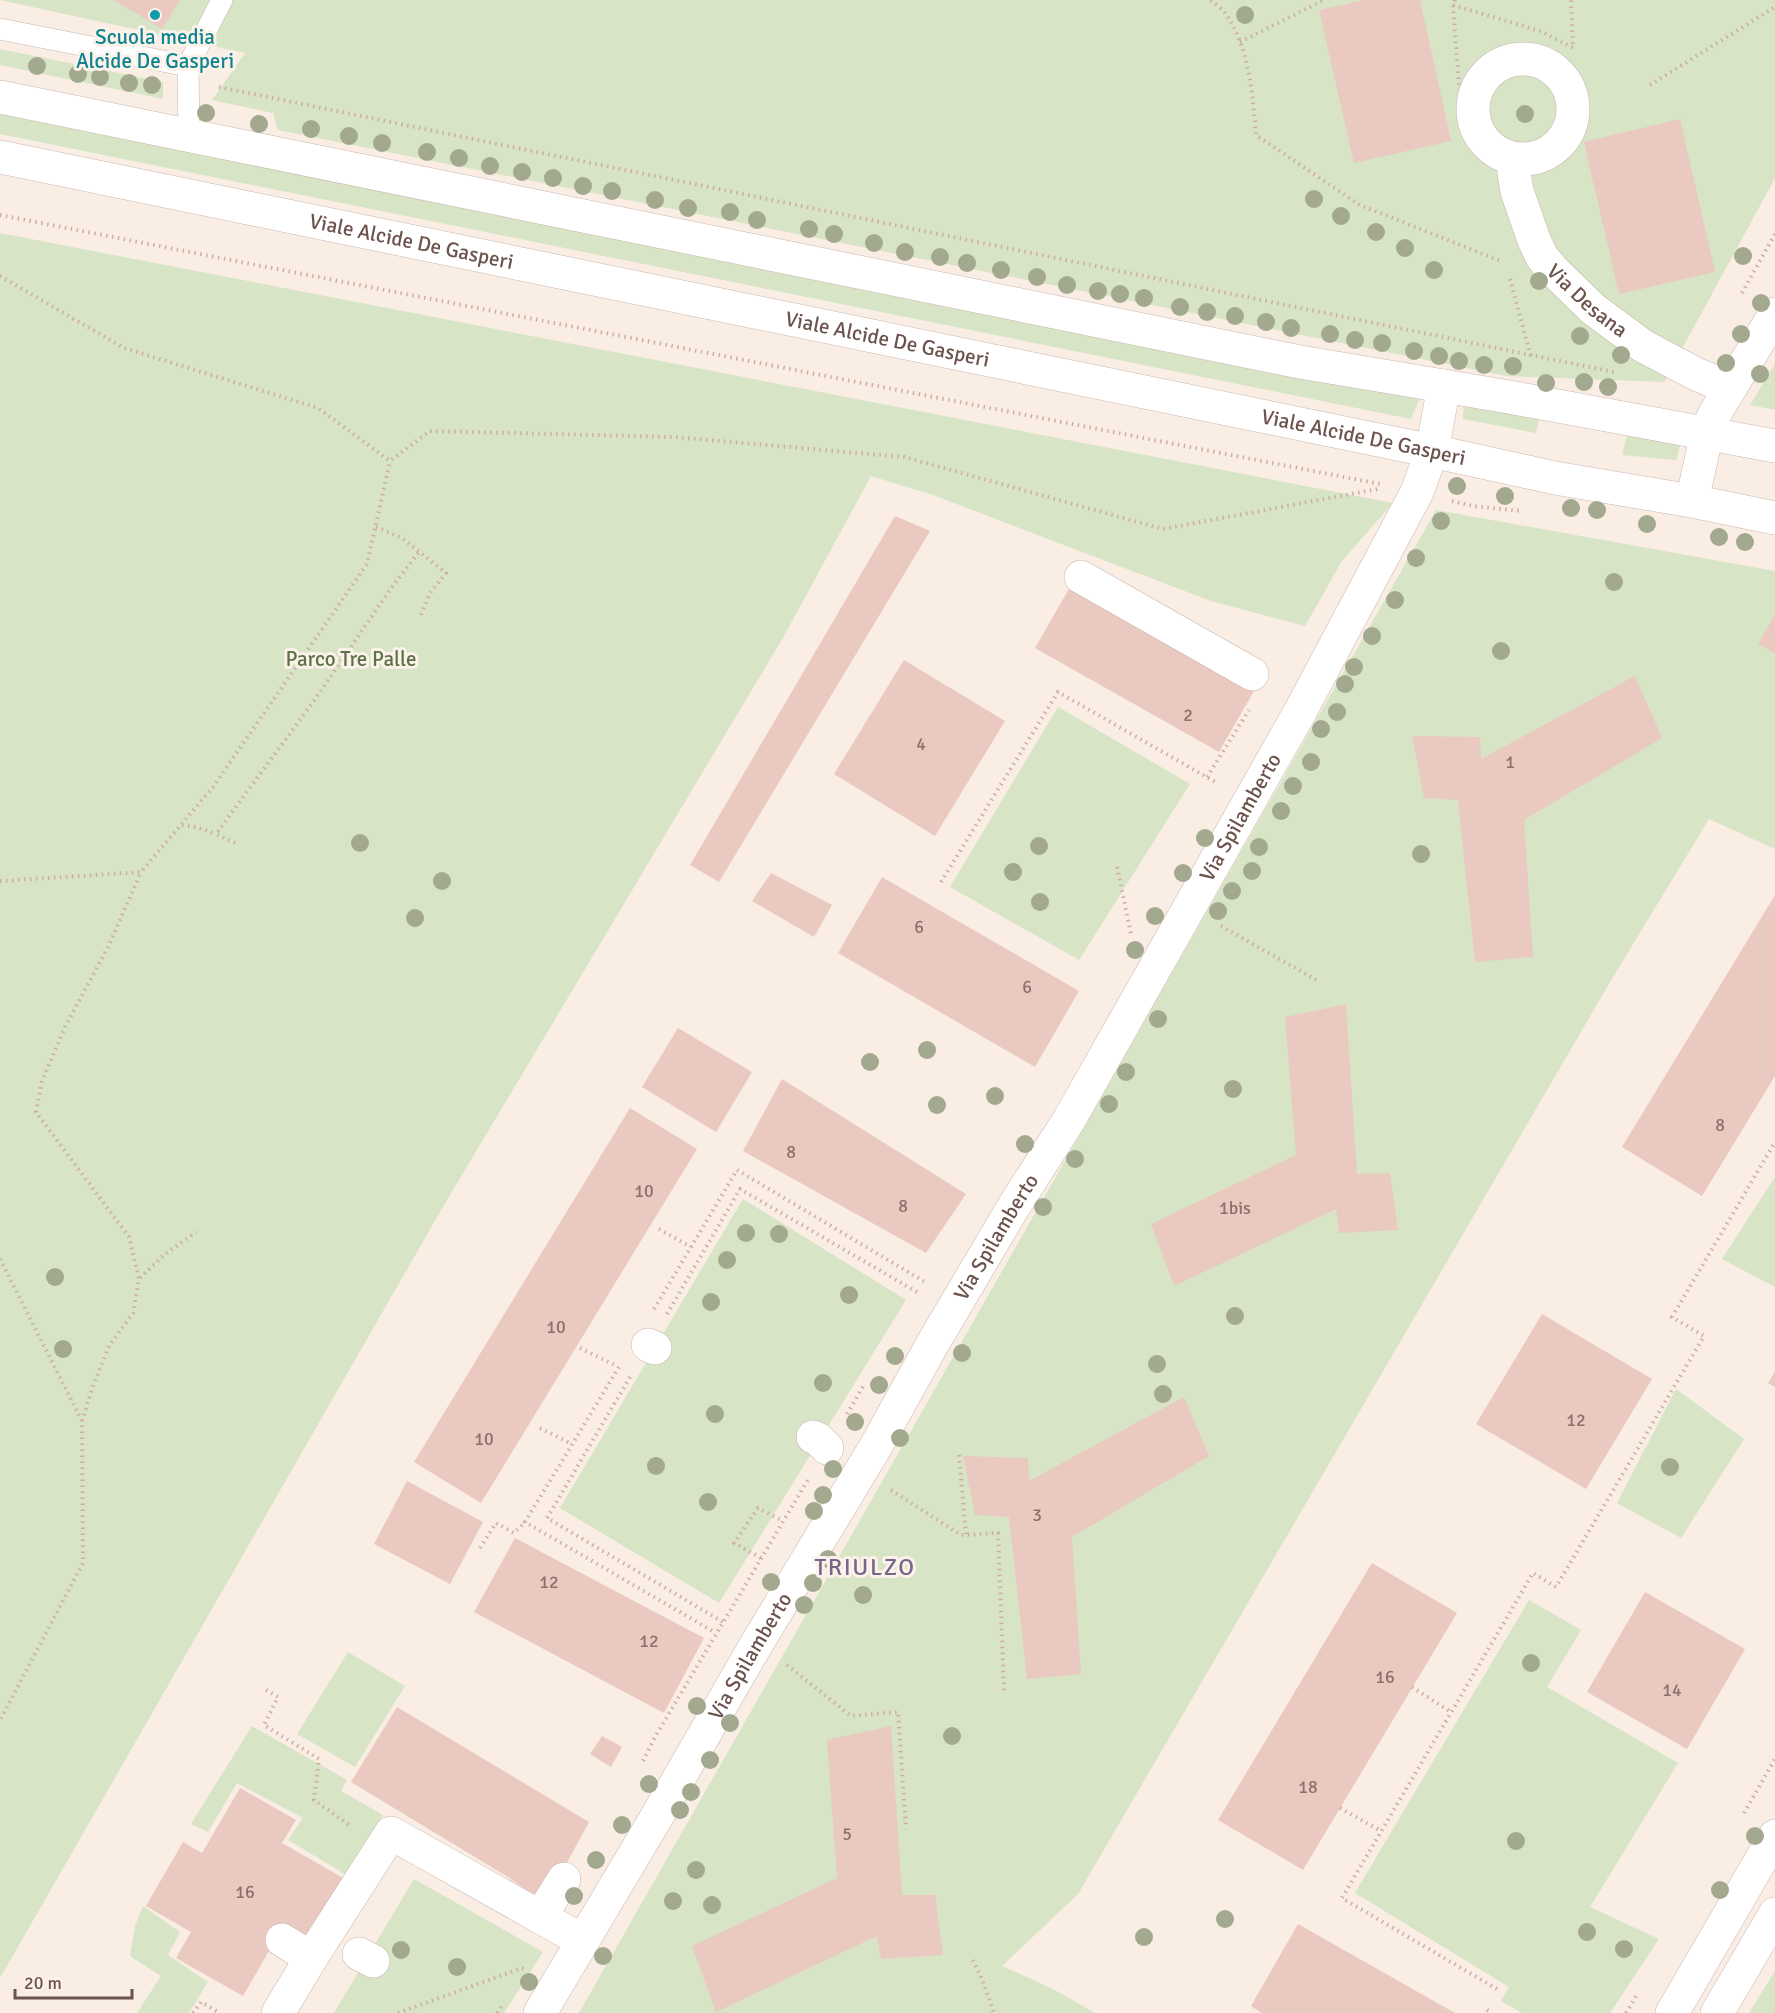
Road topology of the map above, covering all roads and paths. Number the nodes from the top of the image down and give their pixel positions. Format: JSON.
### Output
{"nodes":[{"id":1,"x":222,"y":0,"type":"edge"},
{"id":2,"x":1211,"y":0,"type":"edge"},
{"id":3,"x":1324,"y":0,"type":"edge"},
{"id":4,"x":1571,"y":0,"type":"edge"},
{"id":5,"x":1453,"y":5,"type":"dead end"},
{"id":6,"x":1775,"y":7,"type":"edge"},
{"id":7,"x":0,"y":29,"type":"edge"},
{"id":8,"x":1240,"y":42,"type":"junction"},
{"id":9,"x":189,"y":74,"type":"junction"},
{"id":10,"x":1650,"y":85,"type":"dead end"},
{"id":11,"x":0,"y":97,"type":"edge"},
{"id":12,"x":189,"y":135,"type":"junction"},
{"id":13,"x":0,"y":157,"type":"edge"},
{"id":14,"x":1515,"y":159,"type":"dead end"},
{"id":15,"x":0,"y":215,"type":"edge"},
{"id":16,"x":1775,"y":234,"type":"edge"},
{"id":17,"x":1506,"y":263,"type":"dead end"},
{"id":18,"x":1508,"y":273,"type":"dead end"},
{"id":19,"x":0,"y":276,"type":"edge"},
{"id":20,"x":1741,"y":294,"type":"dead end"},
{"id":21,"x":1775,"y":314,"type":"edge"},
{"id":22,"x":1531,"y":357,"type":"junction"},
{"id":23,"x":1623,"y":374,"type":"dead end"},
{"id":24,"x":1444,"y":386,"type":"junction"},
{"id":25,"x":1730,"y":388,"type":"junction"},
{"id":26,"x":1707,"y":433,"type":"junction"},
{"id":27,"x":1775,"y":446,"type":"edge"},
{"id":28,"x":1432,"y":451,"type":"junction"},
{"id":29,"x":390,"y":461,"type":"junction"},
{"id":30,"x":1380,"y":488,"type":"dead end"},
{"id":31,"x":1404,"y":489,"type":"junction"},
{"id":32,"x":1692,"y":501,"type":"junction"},
{"id":33,"x":1525,"y":512,"type":"dead end"},
{"id":34,"x":1775,"y":518,"type":"edge"},
{"id":35,"x":376,"y":527,"type":"junction"},
{"id":36,"x":419,"y":552,"type":"junction"},
{"id":37,"x":1081,"y":577,"type":"dead end"},
{"id":38,"x":420,"y":617,"type":"dead end"},
{"id":39,"x":1254,"y":687,"type":"joint"},
{"id":40,"x":1207,"y":777,"type":"junction"},
{"id":41,"x":1223,"y":787,"type":"dead end"},
{"id":42,"x":182,"y":825,"type":"junction"},
{"id":43,"x":216,"y":834,"type":"junction"},
{"id":44,"x":235,"y":843,"type":"dead end"},
{"id":45,"x":1117,"y":867,"type":"dead end"},
{"id":46,"x":141,"y":872,"type":"junction"},
{"id":47,"x":0,"y":881,"type":"edge"},
{"id":48,"x":941,"y":882,"type":"dead end"},
{"id":49,"x":1189,"y":907,"type":"junction"},
{"id":50,"x":1132,"y":938,"type":"dead end"},
{"id":51,"x":1320,"y":982,"type":"dead end"},
{"id":52,"x":1775,"y":1142,"type":"edge"},
{"id":53,"x":659,"y":1229,"type":"dead end"},
{"id":54,"x":196,"y":1232,"type":"dead end"},
{"id":55,"x":691,"y":1247,"type":"dead end"},
{"id":56,"x":0,"y":1259,"type":"edge"},
{"id":57,"x":139,"y":1279,"type":"junction"},
{"id":58,"x":920,"y":1291,"type":"dead end"},
{"id":59,"x":580,"y":1348,"type":"dead end"},
{"id":60,"x":619,"y":1367,"type":"dead end"},
{"id":61,"x":82,"y":1421,"type":"junction"},
{"id":62,"x":540,"y":1428,"type":"dead end"},
{"id":63,"x":572,"y":1444,"type":"dead end"},
{"id":64,"x":959,"y":1455,"type":"dead end"},
{"id":65,"x":863,"y":1468,"type":"junction"},
{"id":66,"x":783,"y":1521,"type":"dead end"},
{"id":67,"x":525,"y":1522,"type":"dead end"},
{"id":68,"x":966,"y":1534,"type":"junction"},
{"id":69,"x":480,"y":1548,"type":"dead end"},
{"id":70,"x":761,"y":1558,"type":"dead end"},
{"id":71,"x":723,"y":1622,"type":"dead end"},
{"id":72,"x":753,"y":1650,"type":"junction"},
{"id":73,"x":1412,"y":1688,"type":"dead end"},
{"id":74,"x":266,"y":1690,"type":"dead end"},
{"id":75,"x":1004,"y":1690,"type":"dead end"},
{"id":76,"x":1451,"y":1712,"type":"junction"},
{"id":77,"x":0,"y":1720,"type":"edge"},
{"id":78,"x":1340,"y":1808,"type":"dead end"},
{"id":79,"x":906,"y":1829,"type":"dead end"},
{"id":80,"x":1381,"y":1831,"type":"junction"},
{"id":81,"x":1775,"y":1836,"type":"edge"},
{"id":82,"x":382,"y":1848,"type":"junction"},
{"id":83,"x":564,"y":1879,"type":"dead end"},
{"id":84,"x":1775,"y":1914,"type":"edge"},
{"id":85,"x":540,"y":1917,"type":"junction"},
{"id":86,"x":282,"y":1940,"type":"dead end"},
{"id":87,"x":582,"y":1941,"type":"junction"},
{"id":88,"x":311,"y":1958,"type":"junction"},
{"id":89,"x":973,"y":1960,"type":"dead end"},
{"id":90,"x":558,"y":1984,"type":"junction"},
{"id":91,"x":1497,"y":1989,"type":"dead end"},
{"id":92,"x":1487,"y":2010,"type":"dead end"},
{"id":93,"x":193,"y":2013,"type":"edge"},
{"id":94,"x":220,"y":2013,"type":"edge"},
{"id":95,"x":278,"y":2013,"type":"edge"},
{"id":96,"x":398,"y":2013,"type":"edge"},
{"id":97,"x":540,"y":2013,"type":"edge"},
{"id":98,"x":994,"y":2013,"type":"edge"},
{"id":99,"x":1492,"y":2013,"type":"edge"},
{"id":100,"x":1672,"y":2013,"type":"edge"},
{"id":101,"x":1717,"y":2013,"type":"edge"}],
"edges":[{"from":1,"to":9,"type":"lane"},
{"from":2,"to":8,"type":"path"},
{"from":3,"to":8,"type":"path"},
{"from":4,"to":5,"type":"path"},
{"from":6,"to":10,"type":"path"},
{"from":7,"to":9,"type":"lane"},
{"from":8,"to":17,"type":"path"},
{"from":9,"to":12,"type":"lane"},
{"from":9,"to":22,"type":"path"},
{"from":11,"to":12,"type":"street"},
{"from":12,"to":24,"type":"street"},
{"from":13,"to":28,"type":"street","name":"Viale Alcide De Gasperi"},
{"from":14,"to":25,"type":"street","name":"Via Desana"},
{"from":15,"to":31,"type":"path"},
{"from":16,"to":20,"type":"path"},
{"from":18,"to":22,"type":"path"},
{"from":19,"to":29,"type":"path"},
{"from":21,"to":25,"type":"street"},
{"from":22,"to":23,"type":"path"},
{"from":24,"to":26,"type":"street"},
{"from":24,"to":28,"type":"street","name":"Via Spilamberto"},
{"from":25,"to":26,"type":"street"},
{"from":26,"to":27,"type":"street"},
{"from":26,"to":32,"type":"street"},
{"from":28,"to":31,"type":"street","name":"Via Spilamberto"},
{"from":28,"to":32,"type":"street","name":"Viale Alcide De Gasperi"},
{"from":29,"to":30,"type":"path"},
{"from":29,"to":35,"type":"path"},
{"from":31,"to":33,"type":"path"},
{"from":31,"to":49,"type":"street","name":"Via Spilamberto"},
{"from":32,"to":34,"type":"street","name":"Viale Alcide De Gasperi"},
{"from":35,"to":36,"type":"path"},
{"from":35,"to":42,"type":"path"},
{"from":36,"to":38,"type":"path"},
{"from":36,"to":43,"type":"path"},
{"from":37,"to":39,"type":"street"},
{"from":39,"to":40,"type":"path"},
{"from":40,"to":41,"type":"path"},
{"from":40,"to":48,"type":"path"},
{"from":42,"to":43,"type":"path"},
{"from":42,"to":46,"type":"path"},
{"from":43,"to":44,"type":"path"},
{"from":45,"to":50,"type":"path"},
{"from":46,"to":47,"type":"path"},
{"from":46,"to":57,"type":"path"},
{"from":49,"to":51,"type":"path"},
{"from":49,"to":65,"type":"street","name":"Via Spilamberto"},
{"from":52,"to":76,"type":"path"},
{"from":53,"to":55,"type":"path"},
{"from":54,"to":57,"type":"path"},
{"from":56,"to":61,"type":"path"},
{"from":57,"to":61,"type":"path"},
{"from":58,"to":71,"type":"path"},
{"from":59,"to":60,"type":"path"},
{"from":61,"to":77,"type":"path"},
{"from":62,"to":63,"type":"path"},
{"from":64,"to":68,"type":"path"},
{"from":65,"to":68,"type":"path"},
{"from":65,"to":72,"type":"street","name":"Via Spilamberto"},
{"from":66,"to":70,"type":"path"},
{"from":67,"to":69,"type":"path"},
{"from":68,"to":75,"type":"path"},
{"from":72,"to":79,"type":"path"},
{"from":72,"to":87,"type":"street","name":"Via Spilamberto"},
{"from":73,"to":76,"type":"path"},
{"from":74,"to":82,"type":"path"},
{"from":76,"to":80,"type":"path"},
{"from":78,"to":80,"type":"path"},
{"from":80,"to":91,"type":"path"},
{"from":81,"to":100,"type":"street"},
{"from":82,"to":85,"type":"street"},
{"from":82,"to":88,"type":"street"},
{"from":83,"to":85,"type":"street"},
{"from":84,"to":101,"type":"street"},
{"from":85,"to":87,"type":"street"},
{"from":86,"to":88,"type":"street"},
{"from":87,"to":90,"type":"street","name":"Via Spilamberto"},
{"from":88,"to":95,"type":"street"},
{"from":89,"to":98,"type":"path"},
{"from":90,"to":96,"type":"path"},
{"from":90,"to":97,"type":"street","name":"Via Spilamberto"},
{"from":92,"to":99,"type":"path"},
{"from":93,"to":94,"type":"path"}]}
